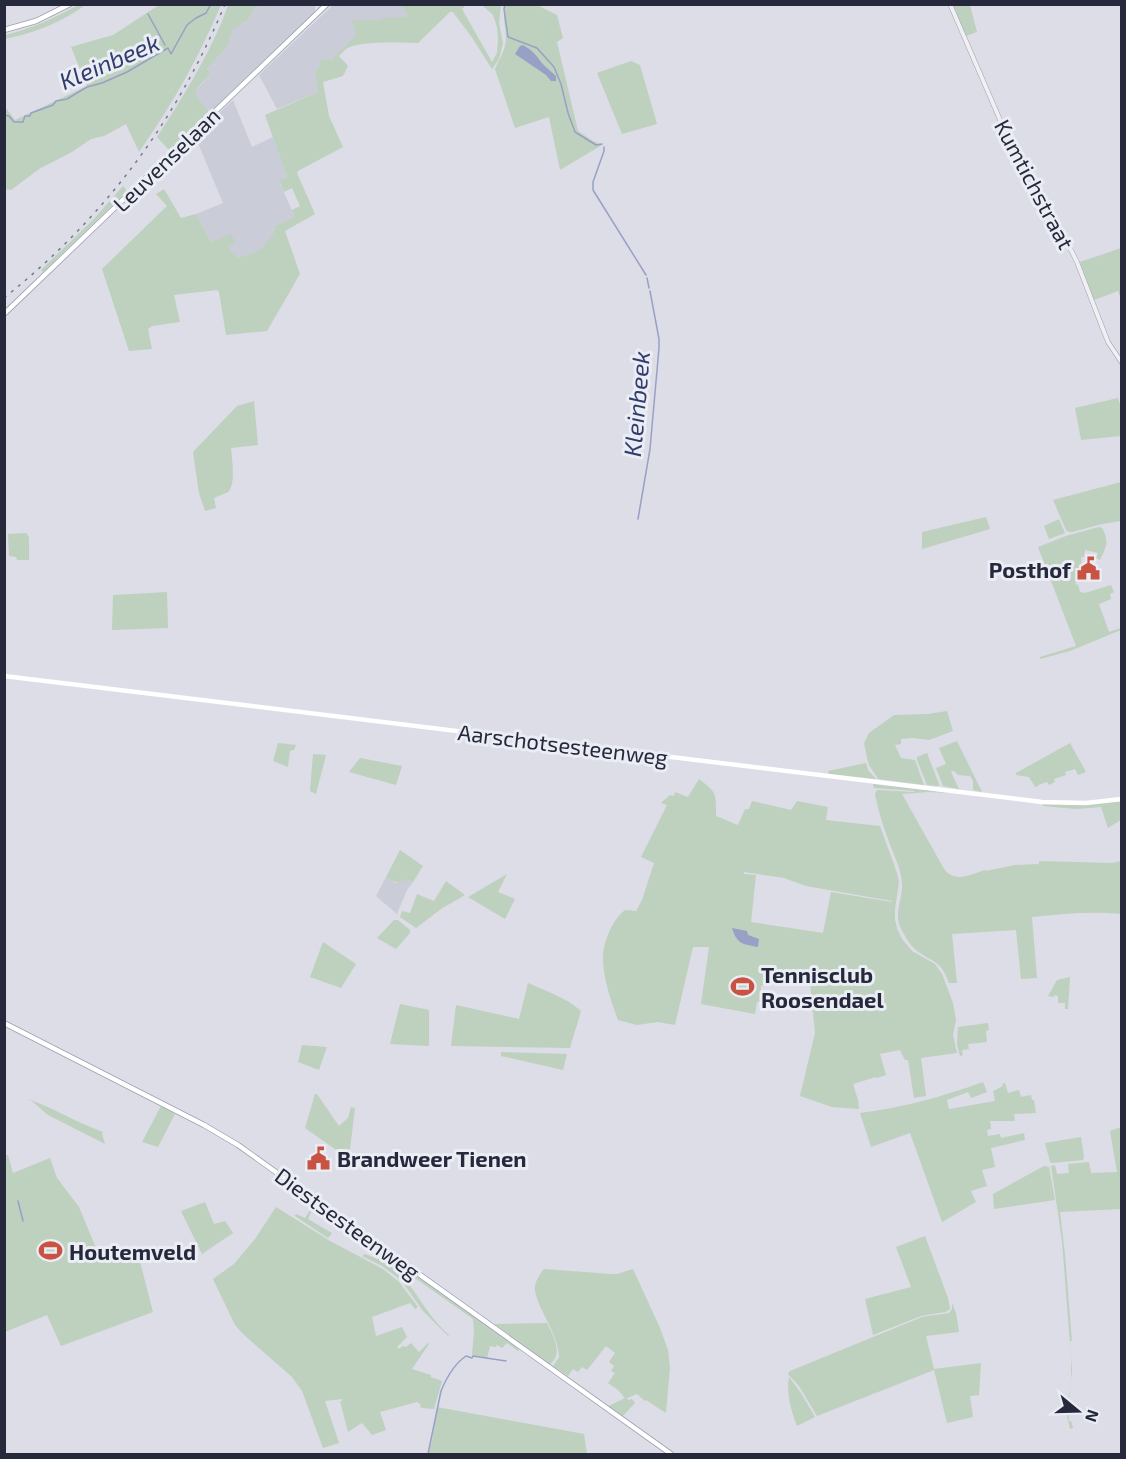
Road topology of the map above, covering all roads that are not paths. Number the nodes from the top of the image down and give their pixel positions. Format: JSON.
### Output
{"nodes":[{"id":1,"x":70,"y":4,"type":"edge"},
{"id":2,"x":327,"y":4,"type":"edge"},
{"id":3,"x":950,"y":4,"type":"edge"},
{"id":4,"x":4,"y":30,"type":"edge"},
{"id":5,"x":4,"y":314,"type":"edge"},
{"id":6,"x":1122,"y":363,"type":"edge"},
{"id":7,"x":4,"y":676,"type":"edge"},
{"id":8,"x":1122,"y":798,"type":"edge"},
{"id":9,"x":4,"y":1023,"type":"edge"},
{"id":10,"x":671,"y":1455,"type":"edge"}],
"edges":[{"from":1,"to":4,"type":"main road"},
{"from":2,"to":5,"type":"main road","name":"Leuvenselaan"},
{"from":3,"to":6,"type":"street","name":"Kumtichstraat"},
{"from":7,"to":8,"type":"main road","name":"Aarschotsesteenweg"},
{"from":9,"to":10,"type":"main road","name":"Diestsesteenweg"}]}
